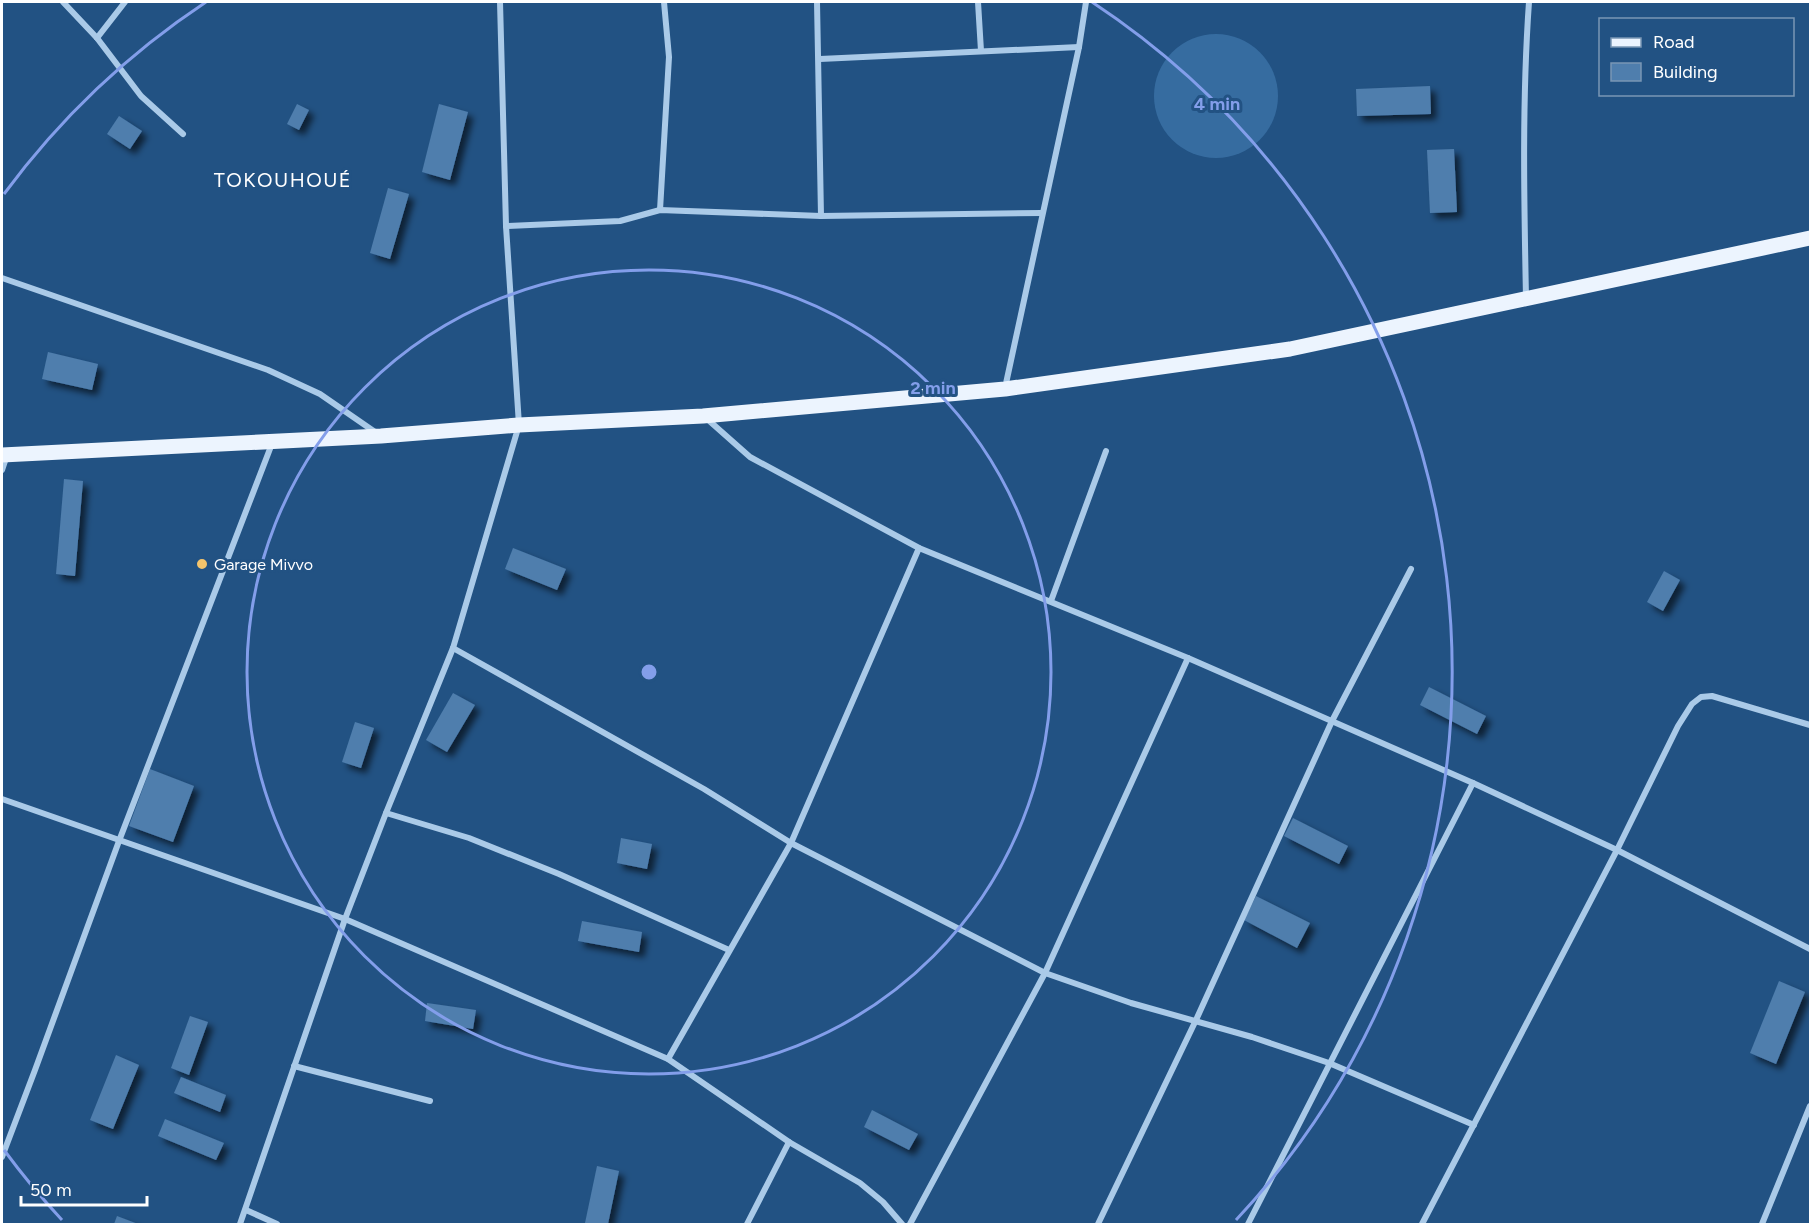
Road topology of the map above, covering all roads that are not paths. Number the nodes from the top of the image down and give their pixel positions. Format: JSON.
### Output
{"nodes":[{"id":1,"x":63,"y":2,"type":"edge"},
{"id":2,"x":126,"y":2,"type":"edge"},
{"id":3,"x":500,"y":2,"type":"edge"},
{"id":4,"x":664,"y":2,"type":"edge"},
{"id":5,"x":817,"y":2,"type":"edge"},
{"id":6,"x":978,"y":2,"type":"edge"},
{"id":7,"x":1086,"y":2,"type":"edge"},
{"id":8,"x":1529,"y":2,"type":"edge"},
{"id":9,"x":97,"y":38,"type":"junction"},
{"id":10,"x":1079,"y":46,"type":"junction"},
{"id":11,"x":981,"y":51,"type":"junction"},
{"id":12,"x":820,"y":59,"type":"junction"},
{"id":13,"x":183,"y":134,"type":"dead end"},
{"id":14,"x":660,"y":210,"type":"junction"},
{"id":15,"x":1042,"y":213,"type":"junction"},
{"id":16,"x":821,"y":216,"type":"junction"},
{"id":17,"x":506,"y":226,"type":"junction"},
{"id":18,"x":1810,"y":238,"type":"edge"},
{"id":19,"x":2,"y":278,"type":"edge"},
{"id":20,"x":1526,"y":300,"type":"junction"},
{"id":21,"x":1005,"y":390,"type":"junction"},
{"id":22,"x":704,"y":416,"type":"junction"},
{"id":23,"x":519,"y":426,"type":"junction"},
{"id":24,"x":381,"y":436,"type":"junction"},
{"id":25,"x":273,"y":441,"type":"junction"},
{"id":26,"x":1106,"y":451,"type":"dead end"},
{"id":27,"x":4,"y":454,"type":"edge"},
{"id":28,"x":2,"y":470,"type":"edge"},
{"id":29,"x":919,"y":548,"type":"junction"},
{"id":30,"x":1411,"y":569,"type":"dead end"},
{"id":31,"x":1052,"y":601,"type":"junction"},
{"id":32,"x":453,"y":648,"type":"junction"},
{"id":33,"x":1188,"y":658,"type":"junction"},
{"id":34,"x":1332,"y":722,"type":"junction"},
{"id":35,"x":1810,"y":724,"type":"edge"},
{"id":36,"x":1473,"y":783,"type":"junction"},
{"id":37,"x":2,"y":799,"type":"edge"},
{"id":38,"x":386,"y":813,"type":"junction"},
{"id":39,"x":118,"y":841,"type":"junction"},
{"id":40,"x":791,"y":843,"type":"junction"},
{"id":41,"x":1617,"y":850,"type":"junction"},
{"id":42,"x":345,"y":919,"type":"junction"},
{"id":43,"x":1810,"y":949,"type":"edge"},
{"id":44,"x":729,"y":950,"type":"junction"},
{"id":45,"x":1045,"y":973,"type":"junction"},
{"id":46,"x":1196,"y":1020,"type":"junction"},
{"id":47,"x":668,"y":1059,"type":"junction"},
{"id":48,"x":1329,"y":1063,"type":"junction"},
{"id":49,"x":294,"y":1066,"type":"junction"},
{"id":50,"x":430,"y":1101,"type":"dead end"},
{"id":51,"x":1810,"y":1106,"type":"edge"},
{"id":52,"x":1474,"y":1125,"type":"junction"},
{"id":53,"x":789,"y":1142,"type":"junction"},
{"id":54,"x":2,"y":1157,"type":"edge"},
{"id":55,"x":246,"y":1210,"type":"junction"},
{"id":56,"x":240,"y":1224,"type":"edge"},
{"id":57,"x":277,"y":1224,"type":"edge"},
{"id":58,"x":747,"y":1224,"type":"edge"},
{"id":59,"x":902,"y":1224,"type":"edge"},
{"id":60,"x":910,"y":1224,"type":"edge"},
{"id":61,"x":1098,"y":1224,"type":"edge"},
{"id":62,"x":1248,"y":1224,"type":"edge"},
{"id":63,"x":1422,"y":1224,"type":"edge"},
{"id":64,"x":1762,"y":1224,"type":"edge"}],
"edges":[{"from":1,"to":9,"type":"street"},
{"from":2,"to":9,"type":"street"},
{"from":3,"to":17,"type":"street"},
{"from":4,"to":14,"type":"street"},
{"from":5,"to":12,"type":"street"},
{"from":6,"to":11,"type":"street"},
{"from":7,"to":10,"type":"street"},
{"from":8,"to":20,"type":"street"},
{"from":9,"to":13,"type":"street"},
{"from":10,"to":11,"type":"street"},
{"from":10,"to":15,"type":"street"},
{"from":11,"to":12,"type":"street"},
{"from":12,"to":16,"type":"street"},
{"from":14,"to":16,"type":"street"},
{"from":14,"to":17,"type":"street"},
{"from":15,"to":16,"type":"street"},
{"from":15,"to":21,"type":"street"},
{"from":17,"to":23,"type":"street"},
{"from":18,"to":20,"type":"main road"},
{"from":19,"to":24,"type":"street"},
{"from":20,"to":21,"type":"main road"},
{"from":21,"to":22,"type":"main road"},
{"from":22,"to":23,"type":"main road"},
{"from":22,"to":29,"type":"street"},
{"from":23,"to":24,"type":"main road"},
{"from":23,"to":32,"type":"street"},
{"from":24,"to":25,"type":"main road"},
{"from":25,"to":27,"type":"main road"},
{"from":25,"to":39,"type":"street"},
{"from":26,"to":31,"type":"street"},
{"from":27,"to":28,"type":"street"},
{"from":29,"to":31,"type":"street"},
{"from":29,"to":40,"type":"street"},
{"from":30,"to":34,"type":"street"},
{"from":31,"to":33,"type":"street"},
{"from":32,"to":38,"type":"street"},
{"from":32,"to":40,"type":"street"},
{"from":33,"to":34,"type":"street"},
{"from":33,"to":45,"type":"street"},
{"from":34,"to":36,"type":"street"},
{"from":34,"to":46,"type":"street"},
{"from":35,"to":41,"type":"street"},
{"from":36,"to":41,"type":"street"},
{"from":36,"to":48,"type":"street"},
{"from":37,"to":39,"type":"street"},
{"from":38,"to":42,"type":"street"},
{"from":38,"to":44,"type":"street"},
{"from":39,"to":42,"type":"street"},
{"from":39,"to":54,"type":"street"},
{"from":40,"to":44,"type":"street"},
{"from":40,"to":45,"type":"street"},
{"from":41,"to":43,"type":"street"},
{"from":41,"to":52,"type":"street"},
{"from":42,"to":47,"type":"street"},
{"from":42,"to":49,"type":"street"},
{"from":44,"to":47,"type":"street"},
{"from":45,"to":46,"type":"street"},
{"from":45,"to":60,"type":"street"},
{"from":46,"to":48,"type":"street"},
{"from":46,"to":61,"type":"street"},
{"from":47,"to":53,"type":"street"},
{"from":48,"to":52,"type":"street"},
{"from":48,"to":62,"type":"street"},
{"from":49,"to":50,"type":"street"},
{"from":49,"to":55,"type":"street"},
{"from":51,"to":64,"type":"street"},
{"from":52,"to":63,"type":"street"},
{"from":53,"to":58,"type":"street"},
{"from":53,"to":59,"type":"street"},
{"from":55,"to":56,"type":"street"},
{"from":55,"to":57,"type":"street"}]}
